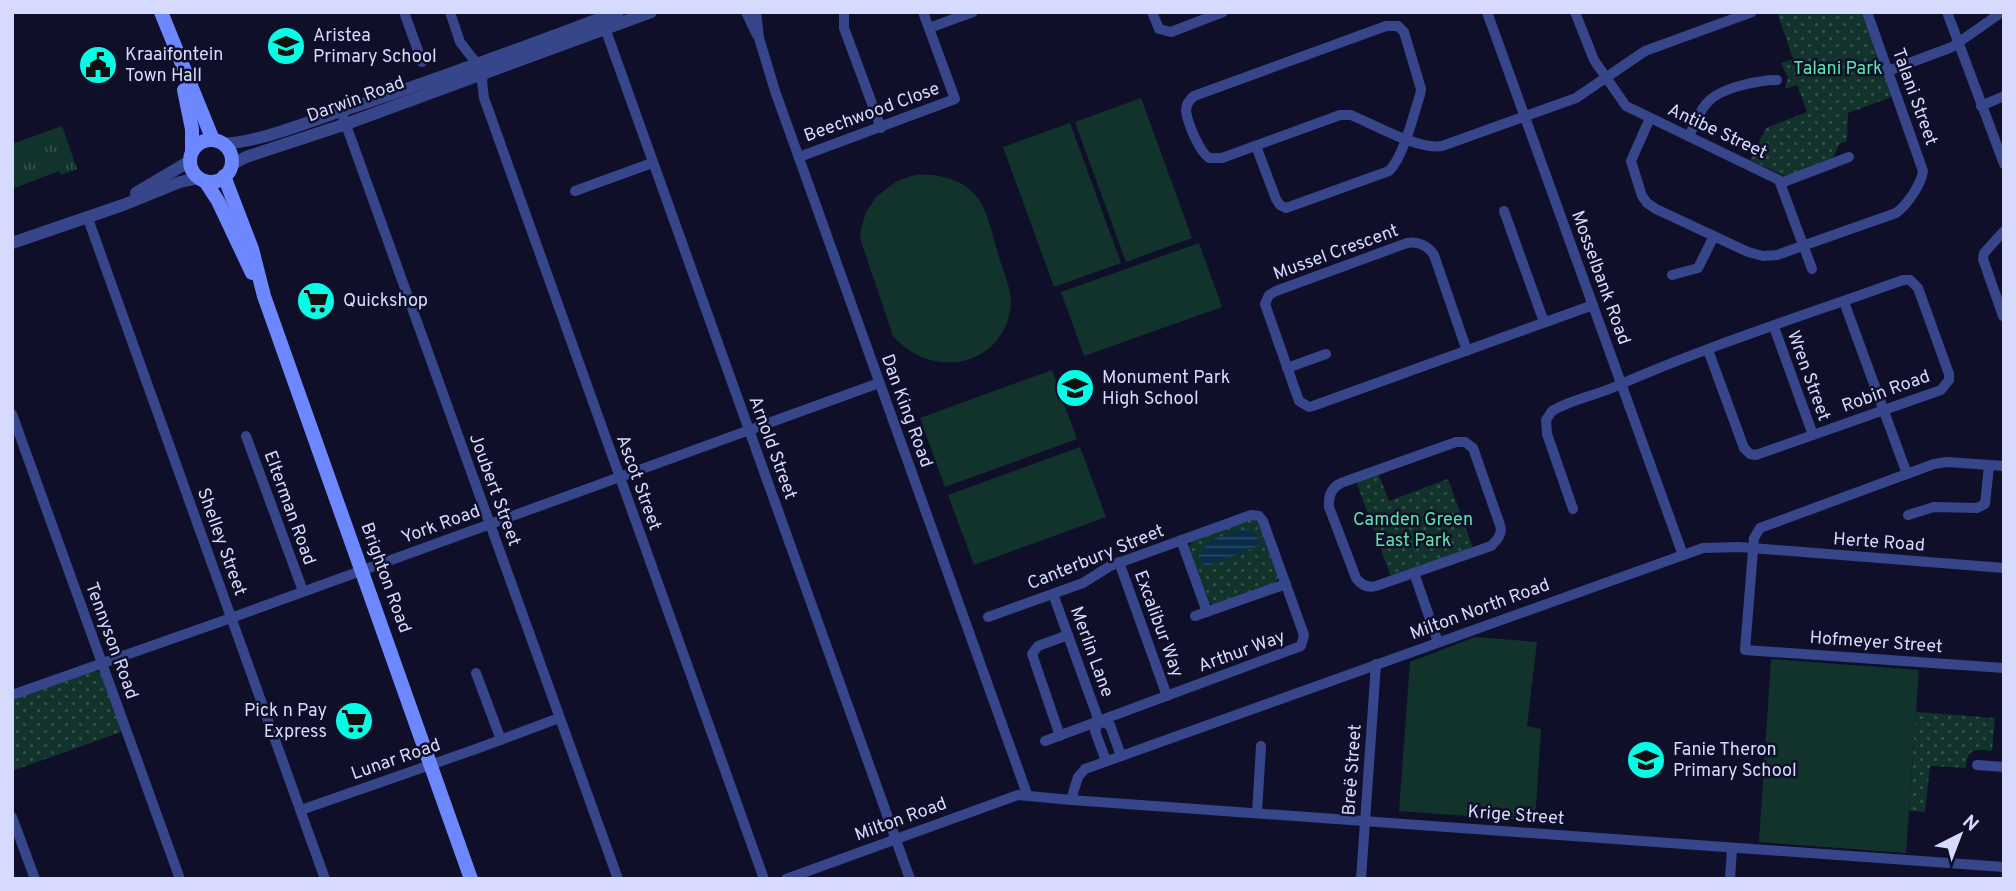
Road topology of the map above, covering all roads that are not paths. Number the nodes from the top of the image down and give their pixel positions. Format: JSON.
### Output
{"nodes":[{"id":1,"x":161,"y":12,"type":"edge"},
{"id":2,"x":404,"y":12,"type":"edge"},
{"id":3,"x":450,"y":12,"type":"edge"},
{"id":4,"x":618,"y":12,"type":"edge"},
{"id":5,"x":651,"y":12,"type":"edge"},
{"id":6,"x":746,"y":12,"type":"edge"},
{"id":7,"x":756,"y":12,"type":"edge"},
{"id":8,"x":844,"y":12,"type":"edge"},
{"id":9,"x":923,"y":12,"type":"edge"},
{"id":10,"x":973,"y":12,"type":"edge"},
{"id":11,"x":1152,"y":12,"type":"edge"},
{"id":12,"x":1223,"y":12,"type":"edge"},
{"id":13,"x":1487,"y":12,"type":"edge"},
{"id":14,"x":1575,"y":12,"type":"edge"},
{"id":15,"x":1752,"y":12,"type":"edge"},
{"id":16,"x":1867,"y":12,"type":"edge"},
{"id":17,"x":1947,"y":12,"type":"edge"},
{"id":18,"x":2002,"y":12,"type":"edge"},
{"id":19,"x":1739,"y":14,"type":"edge"},
{"id":20,"x":605,"y":28,"type":"junction"},
{"id":21,"x":929,"y":28,"type":"junction"},
{"id":22,"x":759,"y":38,"type":"junction"},
{"id":23,"x":460,"y":42,"type":"junction"},
{"id":24,"x":1959,"y":42,"type":"junction"},
{"id":25,"x":178,"y":58,"type":"junction"},
{"id":26,"x":422,"y":62,"type":"dead end"},
{"id":27,"x":480,"y":68,"type":"junction"},
{"id":28,"x":1888,"y":71,"type":"junction"},
{"id":29,"x":464,"y":74,"type":"junction"},
{"id":30,"x":1605,"y":78,"type":"junction"},
{"id":31,"x":1777,"y":80,"type":"dead end"},
{"id":32,"x":2004,"y":96,"type":"edge"},
{"id":33,"x":484,"y":98,"type":"junction"},
{"id":34,"x":1981,"y":106,"type":"junction"},
{"id":35,"x":341,"y":111,"type":"junction"},
{"id":36,"x":1525,"y":117,"type":"junction"},
{"id":37,"x":1650,"y":118,"type":"junction"},
{"id":38,"x":346,"y":124,"type":"junction"},
{"id":39,"x":881,"y":128,"type":"junction"},
{"id":40,"x":1689,"y":136,"type":"junction"},
{"id":41,"x":1405,"y":137,"type":"junction"},
{"id":42,"x":218,"y":142,"type":"junction"},
{"id":43,"x":1256,"y":146,"type":"junction"},
{"id":44,"x":191,"y":156,"type":"junction"},
{"id":45,"x":799,"y":157,"type":"junction"},
{"id":46,"x":1849,"y":157,"type":"dead end"},
{"id":47,"x":652,"y":163,"type":"junction"},
{"id":48,"x":2004,"y":164,"type":"edge"},
{"id":49,"x":228,"y":171,"type":"junction"},
{"id":50,"x":202,"y":179,"type":"junction"},
{"id":51,"x":1781,"y":183,"type":"junction"},
{"id":52,"x":575,"y":191,"type":"dead end"},
{"id":53,"x":106,"y":210,"type":"junction"},
{"id":54,"x":1504,"y":211,"type":"dead end"},
{"id":55,"x":87,"y":216,"type":"junction"},
{"id":56,"x":2004,"y":231,"type":"edge"},
{"id":57,"x":1714,"y":236,"type":"junction"},
{"id":58,"x":12,"y":243,"type":"edge"},
{"id":59,"x":1804,"y":246,"type":"junction"},
{"id":60,"x":1812,"y":269,"type":"dead end"},
{"id":61,"x":1672,"y":275,"type":"dead end"},
{"id":62,"x":262,"y":290,"type":"junction"},
{"id":63,"x":1844,"y":302,"type":"junction"},
{"id":64,"x":1593,"y":305,"type":"junction"},
{"id":65,"x":2003,"y":317,"type":"edge"},
{"id":66,"x":1545,"y":322,"type":"junction"},
{"id":67,"x":1774,"y":327,"type":"junction"},
{"id":68,"x":1709,"y":350,"type":"junction"},
{"id":69,"x":1467,"y":351,"type":"junction"},
{"id":70,"x":1326,"y":354,"type":"dead end"},
{"id":71,"x":1287,"y":368,"type":"junction"},
{"id":72,"x":879,"y":383,"type":"junction"},
{"id":73,"x":1621,"y":383,"type":"junction"},
{"id":74,"x":1883,"y":410,"type":"junction"},
{"id":75,"x":12,"y":414,"type":"edge"},
{"id":76,"x":749,"y":430,"type":"junction"},
{"id":77,"x":1813,"y":435,"type":"junction"},
{"id":78,"x":246,"y":436,"type":"dead end"},
{"id":79,"x":1989,"y":466,"type":"junction"},
{"id":80,"x":2004,"y":466,"type":"edge"},
{"id":81,"x":1906,"y":474,"type":"junction"},
{"id":82,"x":619,"y":477,"type":"junction"},
{"id":83,"x":1573,"y":509,"type":"dead end"},
{"id":84,"x":1908,"y":514,"type":"dead end"},
{"id":85,"x":1256,"y":515,"type":"joint"},
{"id":86,"x":490,"y":525,"type":"junction"},
{"id":87,"x":1181,"y":540,"type":"junction"},
{"id":88,"x":1753,"y":550,"type":"junction"},
{"id":89,"x":1683,"y":555,"type":"junction"},
{"id":90,"x":1119,"y":562,"type":"junction"},
{"id":91,"x":2004,"y":568,"type":"edge"},
{"id":92,"x":362,"y":570,"type":"junction"},
{"id":93,"x":1414,"y":573,"type":"junction"},
{"id":94,"x":1286,"y":584,"type":"junction"},
{"id":95,"x":303,"y":591,"type":"junction"},
{"id":96,"x":1053,"y":594,"type":"junction"},
{"id":97,"x":1207,"y":612,"type":"junction"},
{"id":98,"x":1195,"y":616,"type":"dead end"},
{"id":99,"x":988,"y":617,"type":"dead end"},
{"id":100,"x":231,"y":618,"type":"junction"},
{"id":101,"x":1068,"y":635,"type":"junction"},
{"id":102,"x":1438,"y":642,"type":"junction"},
{"id":103,"x":102,"y":663,"type":"junction"},
{"id":104,"x":1376,"y":664,"type":"junction"},
{"id":105,"x":2004,"y":668,"type":"edge"},
{"id":106,"x":476,"y":673,"type":"dead end"},
{"id":107,"x":12,"y":695,"type":"edge"},
{"id":108,"x":1167,"y":696,"type":"junction"},
{"id":109,"x":559,"y":718,"type":"junction"},
{"id":110,"x":1099,"y":721,"type":"junction"},
{"id":111,"x":1060,"y":736,"type":"junction"},
{"id":112,"x":501,"y":740,"type":"junction"},
{"id":113,"x":1045,"y":741,"type":"dead end"},
{"id":114,"x":1261,"y":746,"type":"dead end"},
{"id":115,"x":1121,"y":756,"type":"junction"},
{"id":116,"x":1106,"y":761,"type":"junction"},
{"id":117,"x":430,"y":765,"type":"junction"},
{"id":118,"x":1977,"y":765,"type":"dead end"},
{"id":119,"x":2004,"y":767,"type":"edge"},
{"id":120,"x":1027,"y":794,"type":"junction"},
{"id":121,"x":1071,"y":800,"type":"junction"},
{"id":122,"x":301,"y":810,"type":"junction"},
{"id":123,"x":1257,"y":813,"type":"junction"},
{"id":124,"x":12,"y":817,"type":"edge"},
{"id":125,"x":1365,"y":821,"type":"junction"},
{"id":126,"x":895,"y":838,"type":"junction"},
{"id":127,"x":1732,"y":848,"type":"junction"},
{"id":128,"x":2004,"y":867,"type":"edge"},
{"id":129,"x":35,"y":879,"type":"edge"},
{"id":130,"x":180,"y":879,"type":"edge"},
{"id":131,"x":326,"y":879,"type":"edge"},
{"id":132,"x":471,"y":879,"type":"edge"},
{"id":133,"x":618,"y":879,"type":"edge"},
{"id":134,"x":764,"y":879,"type":"edge"},
{"id":135,"x":786,"y":879,"type":"edge"},
{"id":136,"x":910,"y":879,"type":"edge"},
{"id":137,"x":1361,"y":879,"type":"edge"},
{"id":138,"x":1730,"y":879,"type":"edge"}],
"edges":[{"from":1,"to":25,"type":"main road"},
{"from":2,"to":26,"type":"street"},
{"from":3,"to":23,"type":"street"},
{"from":4,"to":27,"type":"street","name":"Darwin Road"},
{"from":5,"to":20,"type":"street","name":"Darwin Road"},
{"from":6,"to":22,"type":"street","name":"Dan King Road"},
{"from":7,"to":22,"type":"street","name":"Dan King Road"},
{"from":8,"to":39,"type":"street"},
{"from":9,"to":21,"type":"street"},
{"from":10,"to":21,"type":"street"},
{"from":11,"to":12,"type":"street"},
{"from":13,"to":36,"type":"street","name":"Mosselbank Road"},
{"from":14,"to":30,"type":"street","name":"Antibe Street"},
{"from":15,"to":19,"type":"street"},
{"from":16,"to":28,"type":"street","name":"Talani Street"},
{"from":17,"to":24,"type":"street"},
{"from":18,"to":24,"type":"street"},
{"from":19,"to":30,"type":"street"},
{"from":20,"to":27,"type":"street","name":"Darwin Road"},
{"from":20,"to":47,"type":"street","name":"Arnold Street"},
{"from":21,"to":39,"type":"street","name":"Beechwood Close"},
{"from":22,"to":45,"type":"street","name":"Dan King Road"},
{"from":23,"to":27,"type":"street"},
{"from":23,"to":29,"type":"street"},
{"from":24,"to":28,"type":"street"},
{"from":24,"to":34,"type":"street"},
{"from":25,"to":42,"type":"main road"},
{"from":25,"to":44,"type":"main road"},
{"from":27,"to":29,"type":"street","name":"Darwin Road"},
{"from":27,"to":33,"type":"street","name":"Ascot Street"},
{"from":28,"to":59,"type":"street","name":"Talani Street"},
{"from":29,"to":33,"type":"street","name":"Ascot Street"},
{"from":29,"to":35,"type":"street","name":"Darwin Road"},
{"from":29,"to":38,"type":"street","name":"Darwin Road"},
{"from":30,"to":36,"type":"street"},
{"from":30,"to":37,"type":"street","name":"Antibe Street"},
{"from":31,"to":40,"type":"street"},
{"from":32,"to":34,"type":"street"},
{"from":33,"to":82,"type":"street","name":"Ascot Street"},
{"from":34,"to":48,"type":"street"},
{"from":35,"to":38,"type":"street","name":"Joubert Street"},
{"from":35,"to":42,"type":"street","name":"Darwin Road"},
{"from":36,"to":41,"type":"street"},
{"from":36,"to":64,"type":"street","name":"Mosselbank Road"},
{"from":37,"to":40,"type":"street","name":"Antibe Street"},
{"from":37,"to":57,"type":"street"},
{"from":38,"to":49,"type":"street","name":"Darwin Road"},
{"from":38,"to":86,"type":"street","name":"Joubert Street"},
{"from":39,"to":45,"type":"street","name":"Beechwood Close"},
{"from":40,"to":51,"type":"street","name":"Antibe Street"},
{"from":41,"to":43,"type":"street"},
{"from":41,"to":43,"type":"street"},
{"from":41,"to":43,"type":"street"},
{"from":42,"to":44,"type":"main road"},
{"from":42,"to":49,"type":"main road"},
{"from":44,"to":50,"type":"main road"},
{"from":44,"to":53,"type":"street"},
{"from":45,"to":72,"type":"street","name":"Dan King Road"},
{"from":46,"to":51,"type":"street"},
{"from":47,"to":52,"type":"street"},
{"from":47,"to":76,"type":"street","name":"Arnold Street"},
{"from":49,"to":50,"type":"main road"},
{"from":49,"to":62,"type":"main road","name":"Brighton Road"},
{"from":50,"to":53,"type":"street"},
{"from":50,"to":62,"type":"main road","name":"Brighton Road"},
{"from":51,"to":59,"type":"street"},
{"from":53,"to":55,"type":"street"},
{"from":54,"to":66,"type":"street"},
{"from":55,"to":58,"type":"street"},
{"from":55,"to":100,"type":"street","name":"Shelley Street"},
{"from":56,"to":65,"type":"street"},
{"from":57,"to":59,"type":"street"},
{"from":57,"to":61,"type":"street"},
{"from":59,"to":60,"type":"street"},
{"from":62,"to":92,"type":"main road","name":"Brighton Road"},
{"from":63,"to":67,"type":"street","name":"Robin Road"},
{"from":63,"to":74,"type":"street"},
{"from":63,"to":74,"type":"street","name":"Robin Road"},
{"from":64,"to":66,"type":"street","name":"Mussel Crescent"},
{"from":64,"to":73,"type":"street","name":"Mosselbank Road"},
{"from":66,"to":69,"type":"street","name":"Mussel Crescent"},
{"from":67,"to":68,"type":"street","name":"Robin Road"},
{"from":67,"to":77,"type":"street","name":"Wren Street"},
{"from":68,"to":73,"type":"street","name":"Robin Road"},
{"from":68,"to":77,"type":"street","name":"Robin Road"},
{"from":69,"to":71,"type":"street","name":"Mussel Crescent"},
{"from":69,"to":71,"type":"street","name":"Mussel Crescent"},
{"from":70,"to":71,"type":"street"},
{"from":72,"to":76,"type":"street","name":"York Road"},
{"from":72,"to":120,"type":"street","name":"Dan King Road"},
{"from":73,"to":83,"type":"street","name":"Robin Road"},
{"from":73,"to":89,"type":"street","name":"Mosselbank Road"},
{"from":74,"to":77,"type":"street","name":"Robin Road"},
{"from":74,"to":81,"type":"street"},
{"from":75,"to":103,"type":"street","name":"Tennyson Road"},
{"from":76,"to":82,"type":"street","name":"York Road"},
{"from":76,"to":126,"type":"street","name":"Arnold Street"},
{"from":78,"to":95,"type":"street","name":"Elterman Road"},
{"from":79,"to":80,"type":"street"},
{"from":79,"to":81,"type":"street"},
{"from":79,"to":84,"type":"street"},
{"from":81,"to":88,"type":"street"},
{"from":82,"to":86,"type":"street","name":"York Road"},
{"from":82,"to":134,"type":"street","name":"Ascot Street"},
{"from":85,"to":87,"type":"street","name":"Canterbury Street"},
{"from":85,"to":94,"type":"street","name":"Arthur Way"},
{"from":86,"to":92,"type":"street","name":"York Road"},
{"from":86,"to":109,"type":"street","name":"Joubert Street"},
{"from":87,"to":90,"type":"street","name":"Canterbury Street"},
{"from":87,"to":97,"type":"street"},
{"from":88,"to":89,"type":"street","name":"Milton North Road"},
{"from":88,"to":91,"type":"street","name":"Herte Road"},
{"from":88,"to":105,"type":"street","name":"Hofmeyer Street"},
{"from":89,"to":102,"type":"street","name":"Milton North Road"},
{"from":90,"to":96,"type":"street","name":"Canterbury Street"},
{"from":90,"to":108,"type":"street","name":"Excalibur Way"},
{"from":92,"to":95,"type":"street","name":"York Road"},
{"from":92,"to":117,"type":"main road","name":"Brighton Road"},
{"from":93,"to":93,"type":"street"},
{"from":93,"to":102,"type":"street"},
{"from":94,"to":97,"type":"street"},
{"from":94,"to":108,"type":"street","name":"Arthur Way"},
{"from":95,"to":100,"type":"street","name":"York Road"},
{"from":96,"to":99,"type":"street","name":"Canterbury Street"},
{"from":96,"to":101,"type":"street","name":"Merlin Lane"},
{"from":97,"to":98,"type":"street"},
{"from":100,"to":103,"type":"street","name":"York Road"},
{"from":100,"to":122,"type":"street","name":"Shelley Street"},
{"from":101,"to":110,"type":"street","name":"Merlin Lane"},
{"from":101,"to":111,"type":"street"},
{"from":102,"to":104,"type":"street","name":"Milton North Road"},
{"from":103,"to":107,"type":"street","name":"York Road"},
{"from":103,"to":130,"type":"street","name":"Tennyson Road"},
{"from":104,"to":115,"type":"street","name":"Milton North Road"},
{"from":104,"to":125,"type":"street","name":"Breë Street"},
{"from":106,"to":112,"type":"street"},
{"from":108,"to":110,"type":"street","name":"Arthur Way"},
{"from":109,"to":112,"type":"street","name":"Lunar Road"},
{"from":109,"to":133,"type":"street","name":"Joubert Street"},
{"from":110,"to":111,"type":"street","name":"Arthur Way"},
{"from":110,"to":115,"type":"street","name":"Merlin Lane"},
{"from":110,"to":116,"type":"street","name":"Merlin Lane"},
{"from":111,"to":113,"type":"street","name":"Arthur Way"},
{"from":112,"to":117,"type":"street","name":"Lunar Road"},
{"from":114,"to":123,"type":"street"},
{"from":115,"to":116,"type":"street","name":"Milton North Road"},
{"from":116,"to":121,"type":"street","name":"Milton North Road"},
{"from":117,"to":122,"type":"street","name":"Lunar Road"},
{"from":117,"to":132,"type":"main road","name":"Brighton Road"},
{"from":118,"to":119,"type":"street"},
{"from":120,"to":121,"type":"street","name":"Krige Street"},
{"from":120,"to":126,"type":"street","name":"Milton Road"},
{"from":121,"to":123,"type":"street","name":"Krige Street"},
{"from":122,"to":131,"type":"street","name":"Shelley Street"},
{"from":123,"to":125,"type":"street","name":"Krige Street"},
{"from":124,"to":129,"type":"street"},
{"from":125,"to":127,"type":"street","name":"Krige Street"},
{"from":125,"to":137,"type":"street","name":"Breë Street"},
{"from":126,"to":135,"type":"street","name":"Milton Road"},
{"from":126,"to":136,"type":"street","name":"Arnold Street"},
{"from":127,"to":128,"type":"street","name":"Krige Street"},
{"from":127,"to":138,"type":"street"}]}
